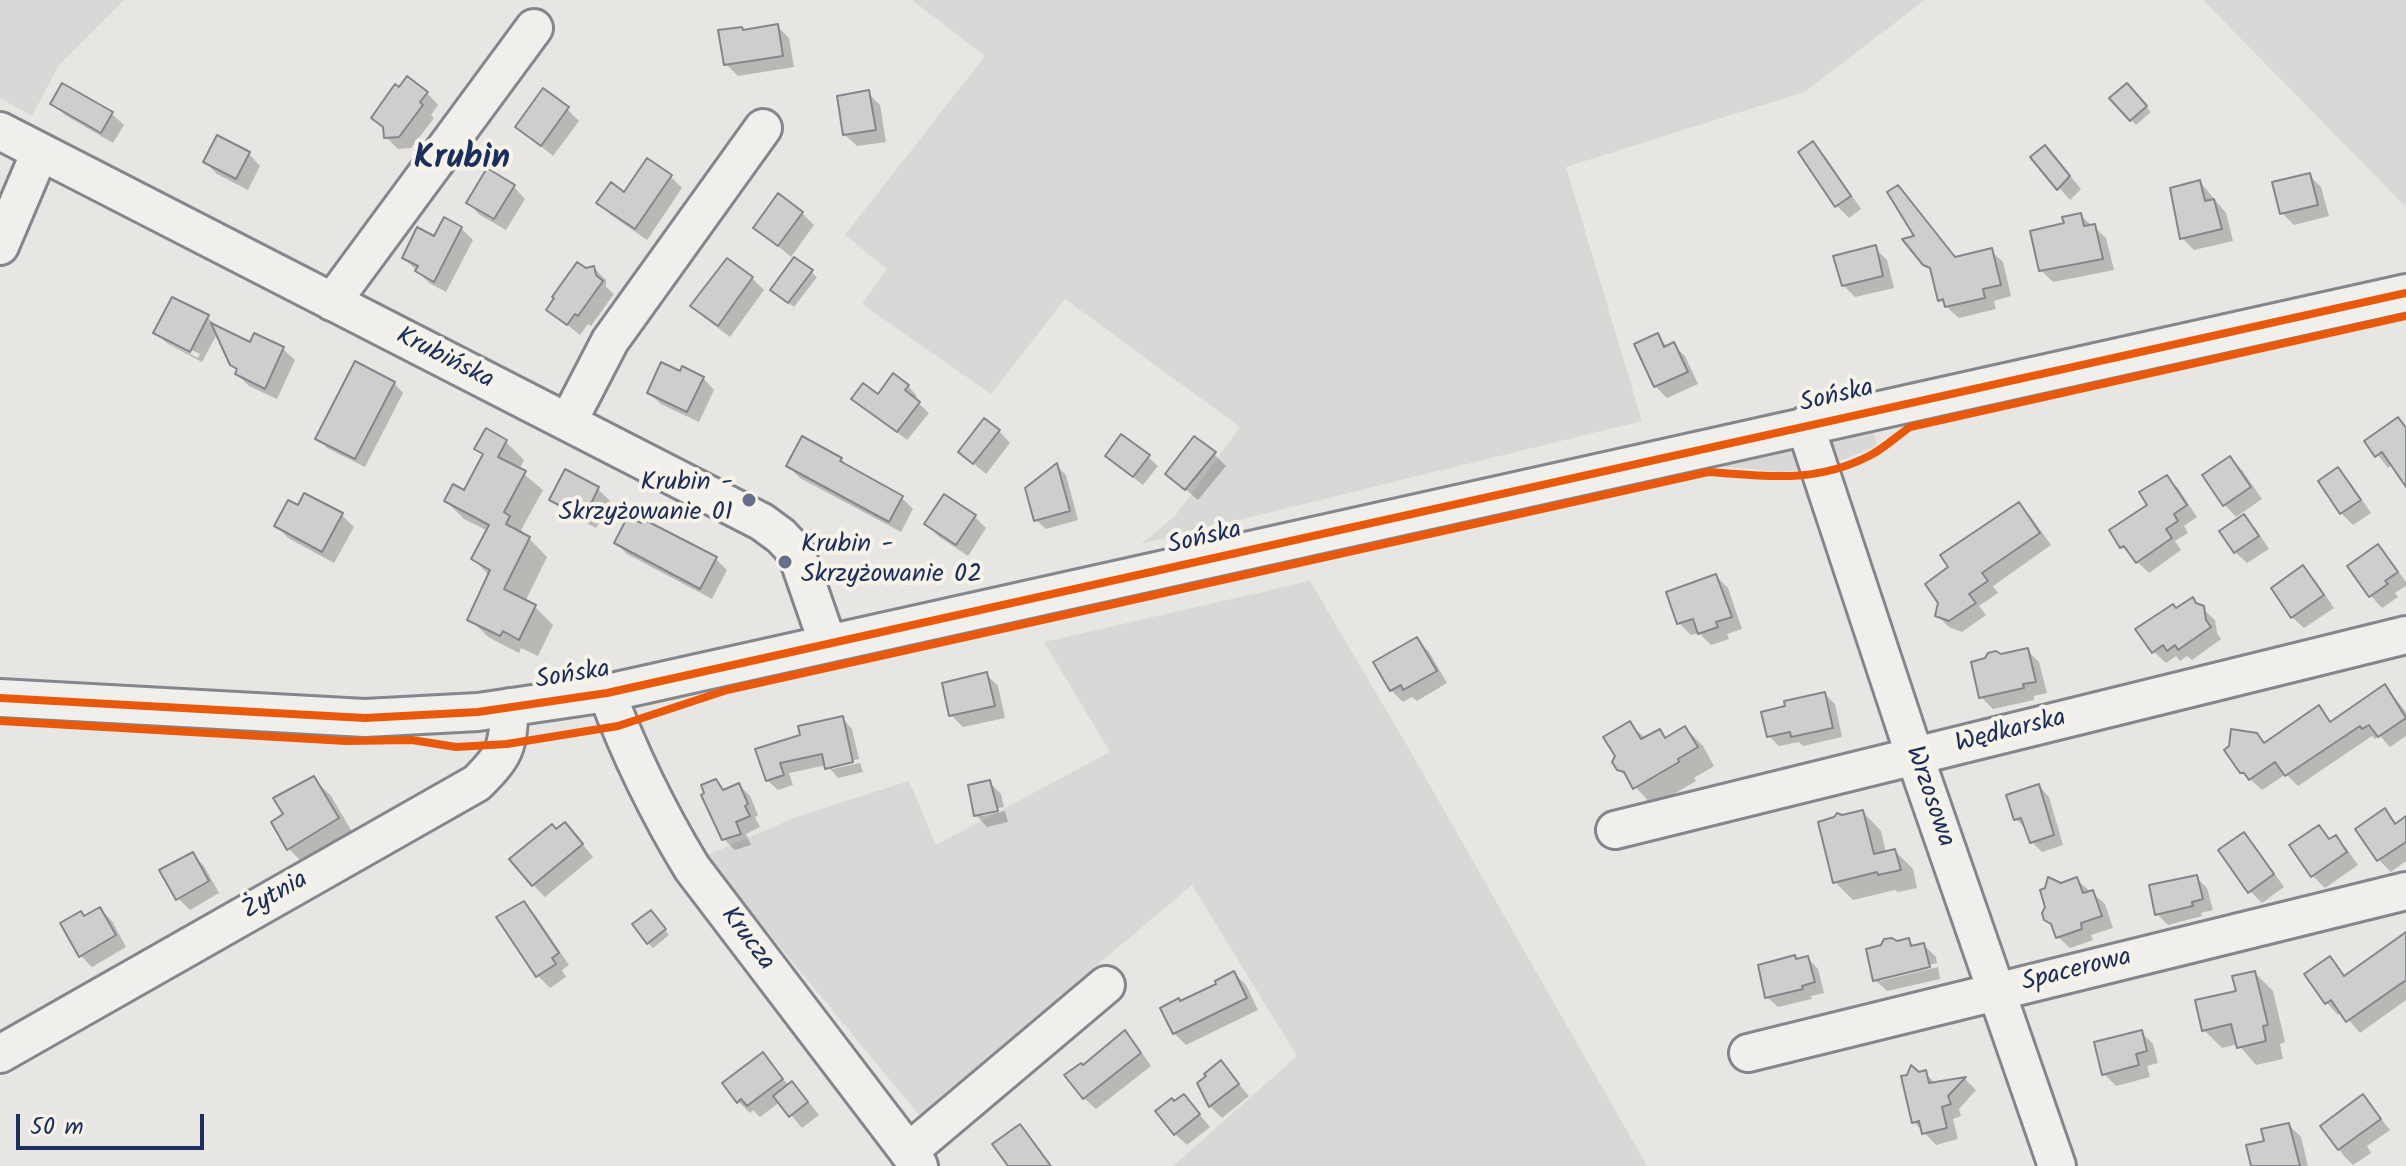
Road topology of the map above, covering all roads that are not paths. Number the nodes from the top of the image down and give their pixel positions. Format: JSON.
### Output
{"nodes":[{"id":1,"x":534,"y":28,"type":"dead end"},
{"id":2,"x":763,"y":128,"type":"dead end"},
{"id":3,"x":0,"y":131,"type":"edge"},
{"id":4,"x":40,"y":152,"type":"junction"},
{"id":5,"x":0,"y":246,"type":"edge"},
{"id":6,"x":2406,"y":293,"type":"edge"},
{"id":7,"x":332,"y":302,"type":"junction"},
{"id":8,"x":568,"y":422,"type":"junction"},
{"id":9,"x":1805,"y":425,"type":"junction"},
{"id":10,"x":2406,"y":635,"type":"edge"},
{"id":11,"x":828,"y":644,"type":"junction"},
{"id":12,"x":607,"y":693,"type":"junction"},
{"id":13,"x":0,"y":698,"type":"edge"},
{"id":14,"x":510,"y":707,"type":"junction"},
{"id":15,"x":1915,"y":757,"type":"junction"},
{"id":16,"x":1615,"y":830,"type":"dead end"},
{"id":17,"x":2406,"y":891,"type":"edge"},
{"id":18,"x":1106,"y":985,"type":"dead end"},
{"id":19,"x":1998,"y":992,"type":"junction"},
{"id":20,"x":1748,"y":1053,"type":"dead end"},
{"id":21,"x":0,"y":1054,"type":"edge"},
{"id":22,"x":913,"y":1159,"type":"edge"},
{"id":23,"x":2057,"y":1166,"type":"edge"}],
"edges":[{"from":1,"to":7,"type":"street"},
{"from":2,"to":8,"type":"street"},
{"from":3,"to":4,"type":"street","name":"Krubińska"},
{"from":4,"to":5,"type":"street"},
{"from":4,"to":7,"type":"street","name":"Krubińska"},
{"from":6,"to":9,"type":"street","name":"Sońska"},
{"from":7,"to":8,"type":"street","name":"Krubińska"},
{"from":8,"to":11,"type":"street","name":"Krubińska"},
{"from":9,"to":11,"type":"street","name":"Sońska"},
{"from":9,"to":15,"type":"street","name":"Wrzosowa"},
{"from":10,"to":15,"type":"street","name":"Wędkarska"},
{"from":11,"to":12,"type":"street","name":"Sońska"},
{"from":12,"to":14,"type":"street","name":"Sońska"},
{"from":12,"to":22,"type":"street","name":"Krucza"},
{"from":13,"to":14,"type":"street","name":"Sońska"},
{"from":14,"to":21,"type":"street","name":"Żytnia"},
{"from":15,"to":16,"type":"street","name":"Wędkarska"},
{"from":15,"to":19,"type":"street","name":"Wrzosowa"},
{"from":17,"to":19,"type":"street","name":"Spacerowa"},
{"from":18,"to":22,"type":"street"},
{"from":19,"to":20,"type":"street","name":"Spacerowa"},
{"from":19,"to":23,"type":"street","name":"Wrzosowa"}]}
